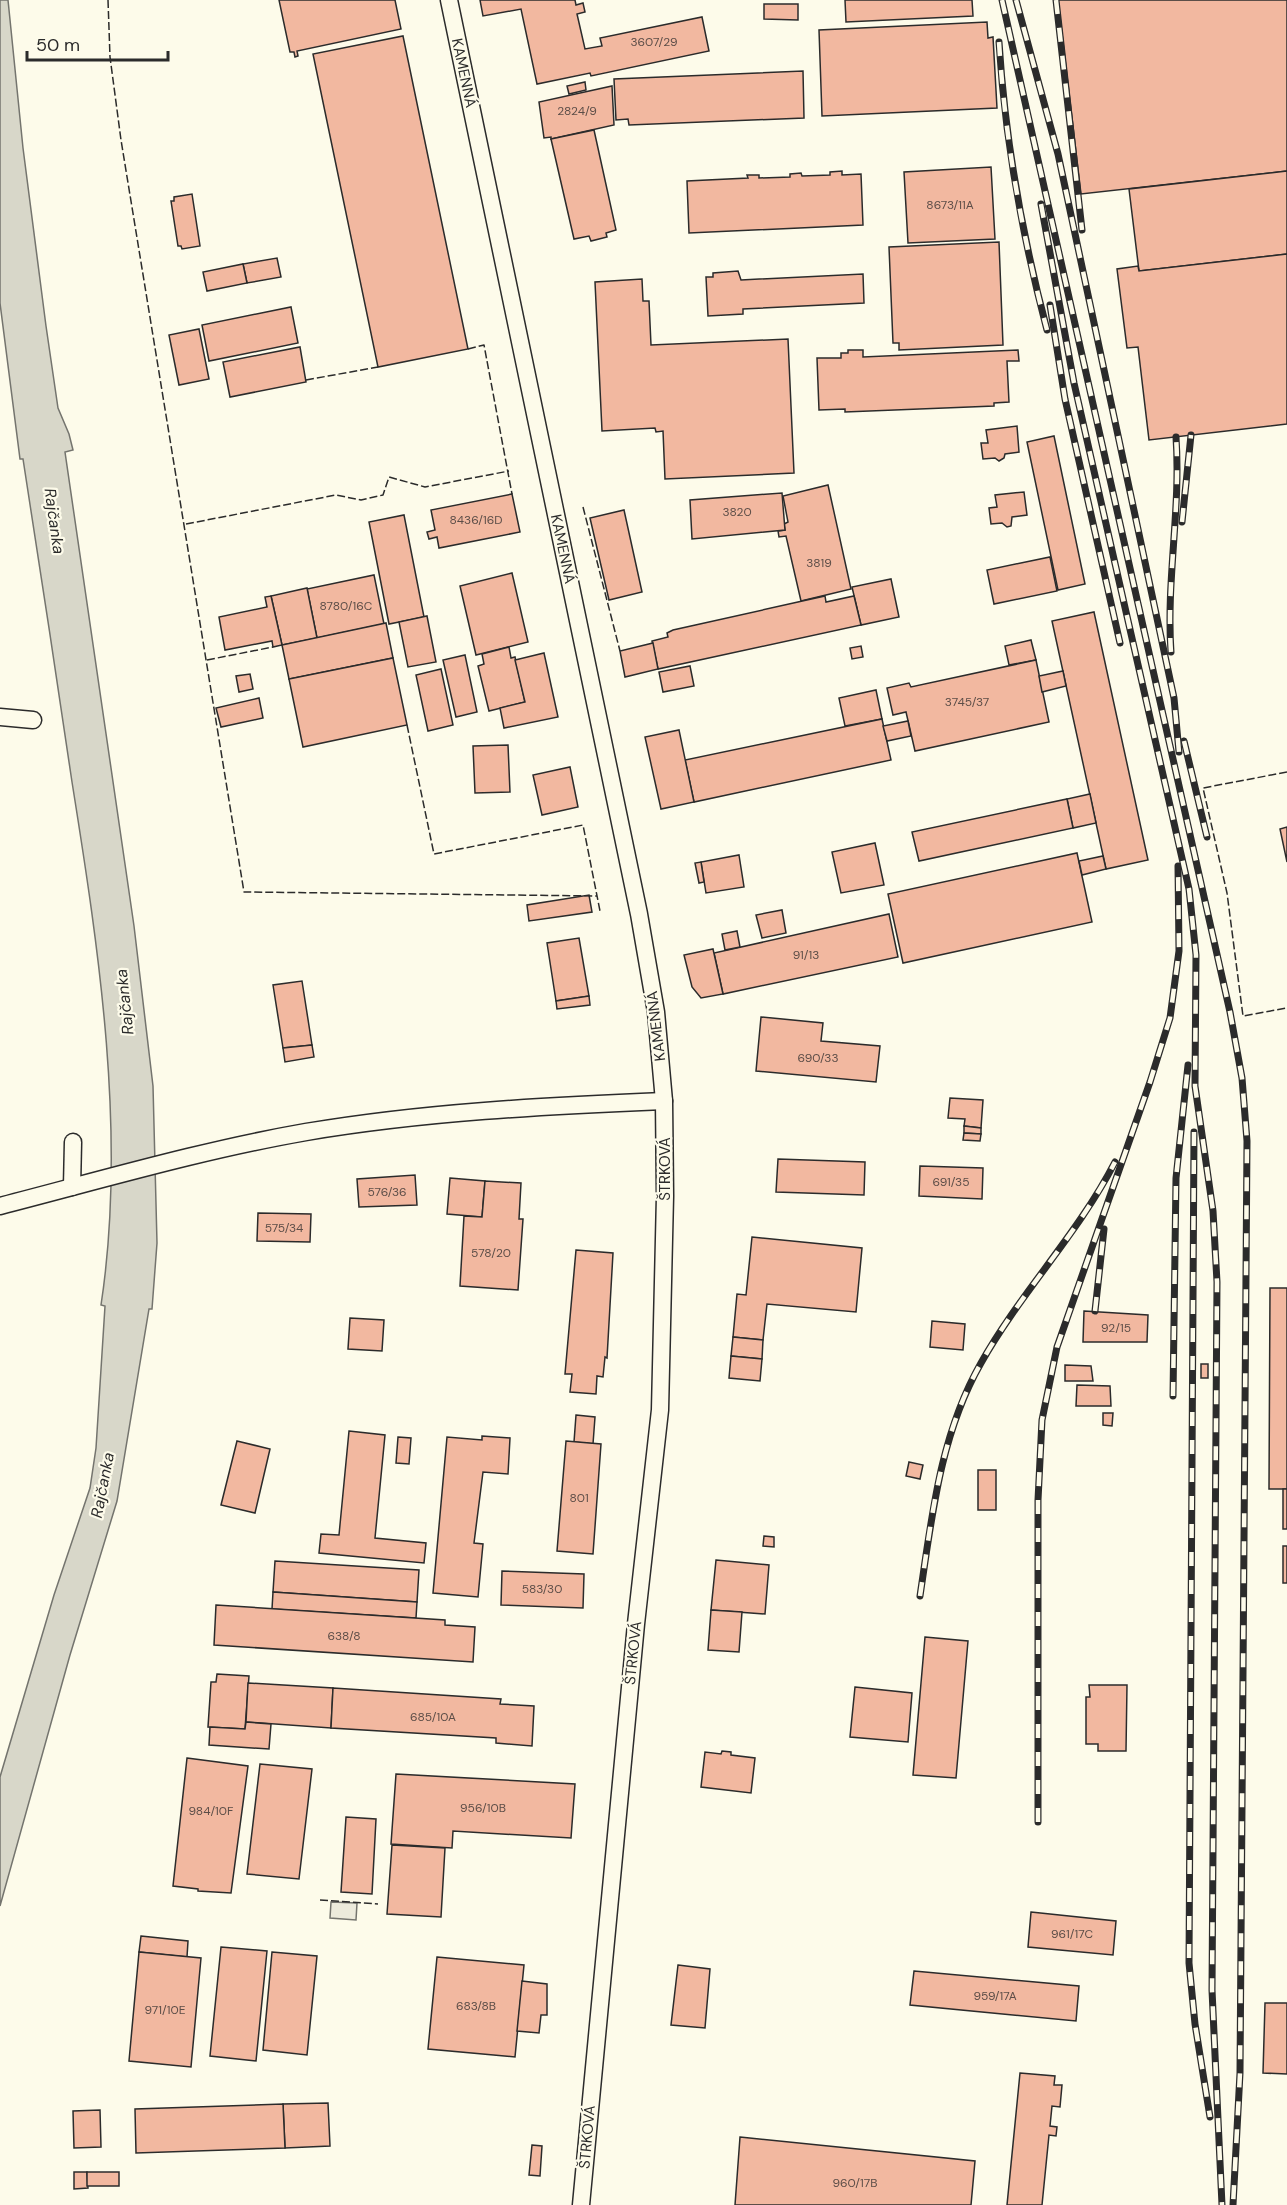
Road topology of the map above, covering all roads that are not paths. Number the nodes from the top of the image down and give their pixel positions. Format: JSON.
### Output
{"nodes":[{"id":1,"x":449,"y":0,"type":"edge"},
{"id":2,"x":0,"y":717,"type":"edge"},
{"id":3,"x":33,"y":720,"type":"dead end"},
{"id":4,"x":664,"y":1101,"type":"junction"},
{"id":5,"x":73,"y":1142,"type":"dead end"},
{"id":6,"x":80,"y":1185,"type":"junction"},
{"id":7,"x":0,"y":1206,"type":"edge"},
{"id":8,"x":581,"y":2205,"type":"edge"}],
"edges":[{"from":1,"to":4,"type":"street","name":"KAMENNÁ"},
{"from":2,"to":3,"type":"street"},
{"from":4,"to":6,"type":"street"},
{"from":4,"to":8,"type":"street","name":"ŠTRKOVÁ"},
{"from":5,"to":6,"type":"street"},
{"from":6,"to":7,"type":"street"}]}
